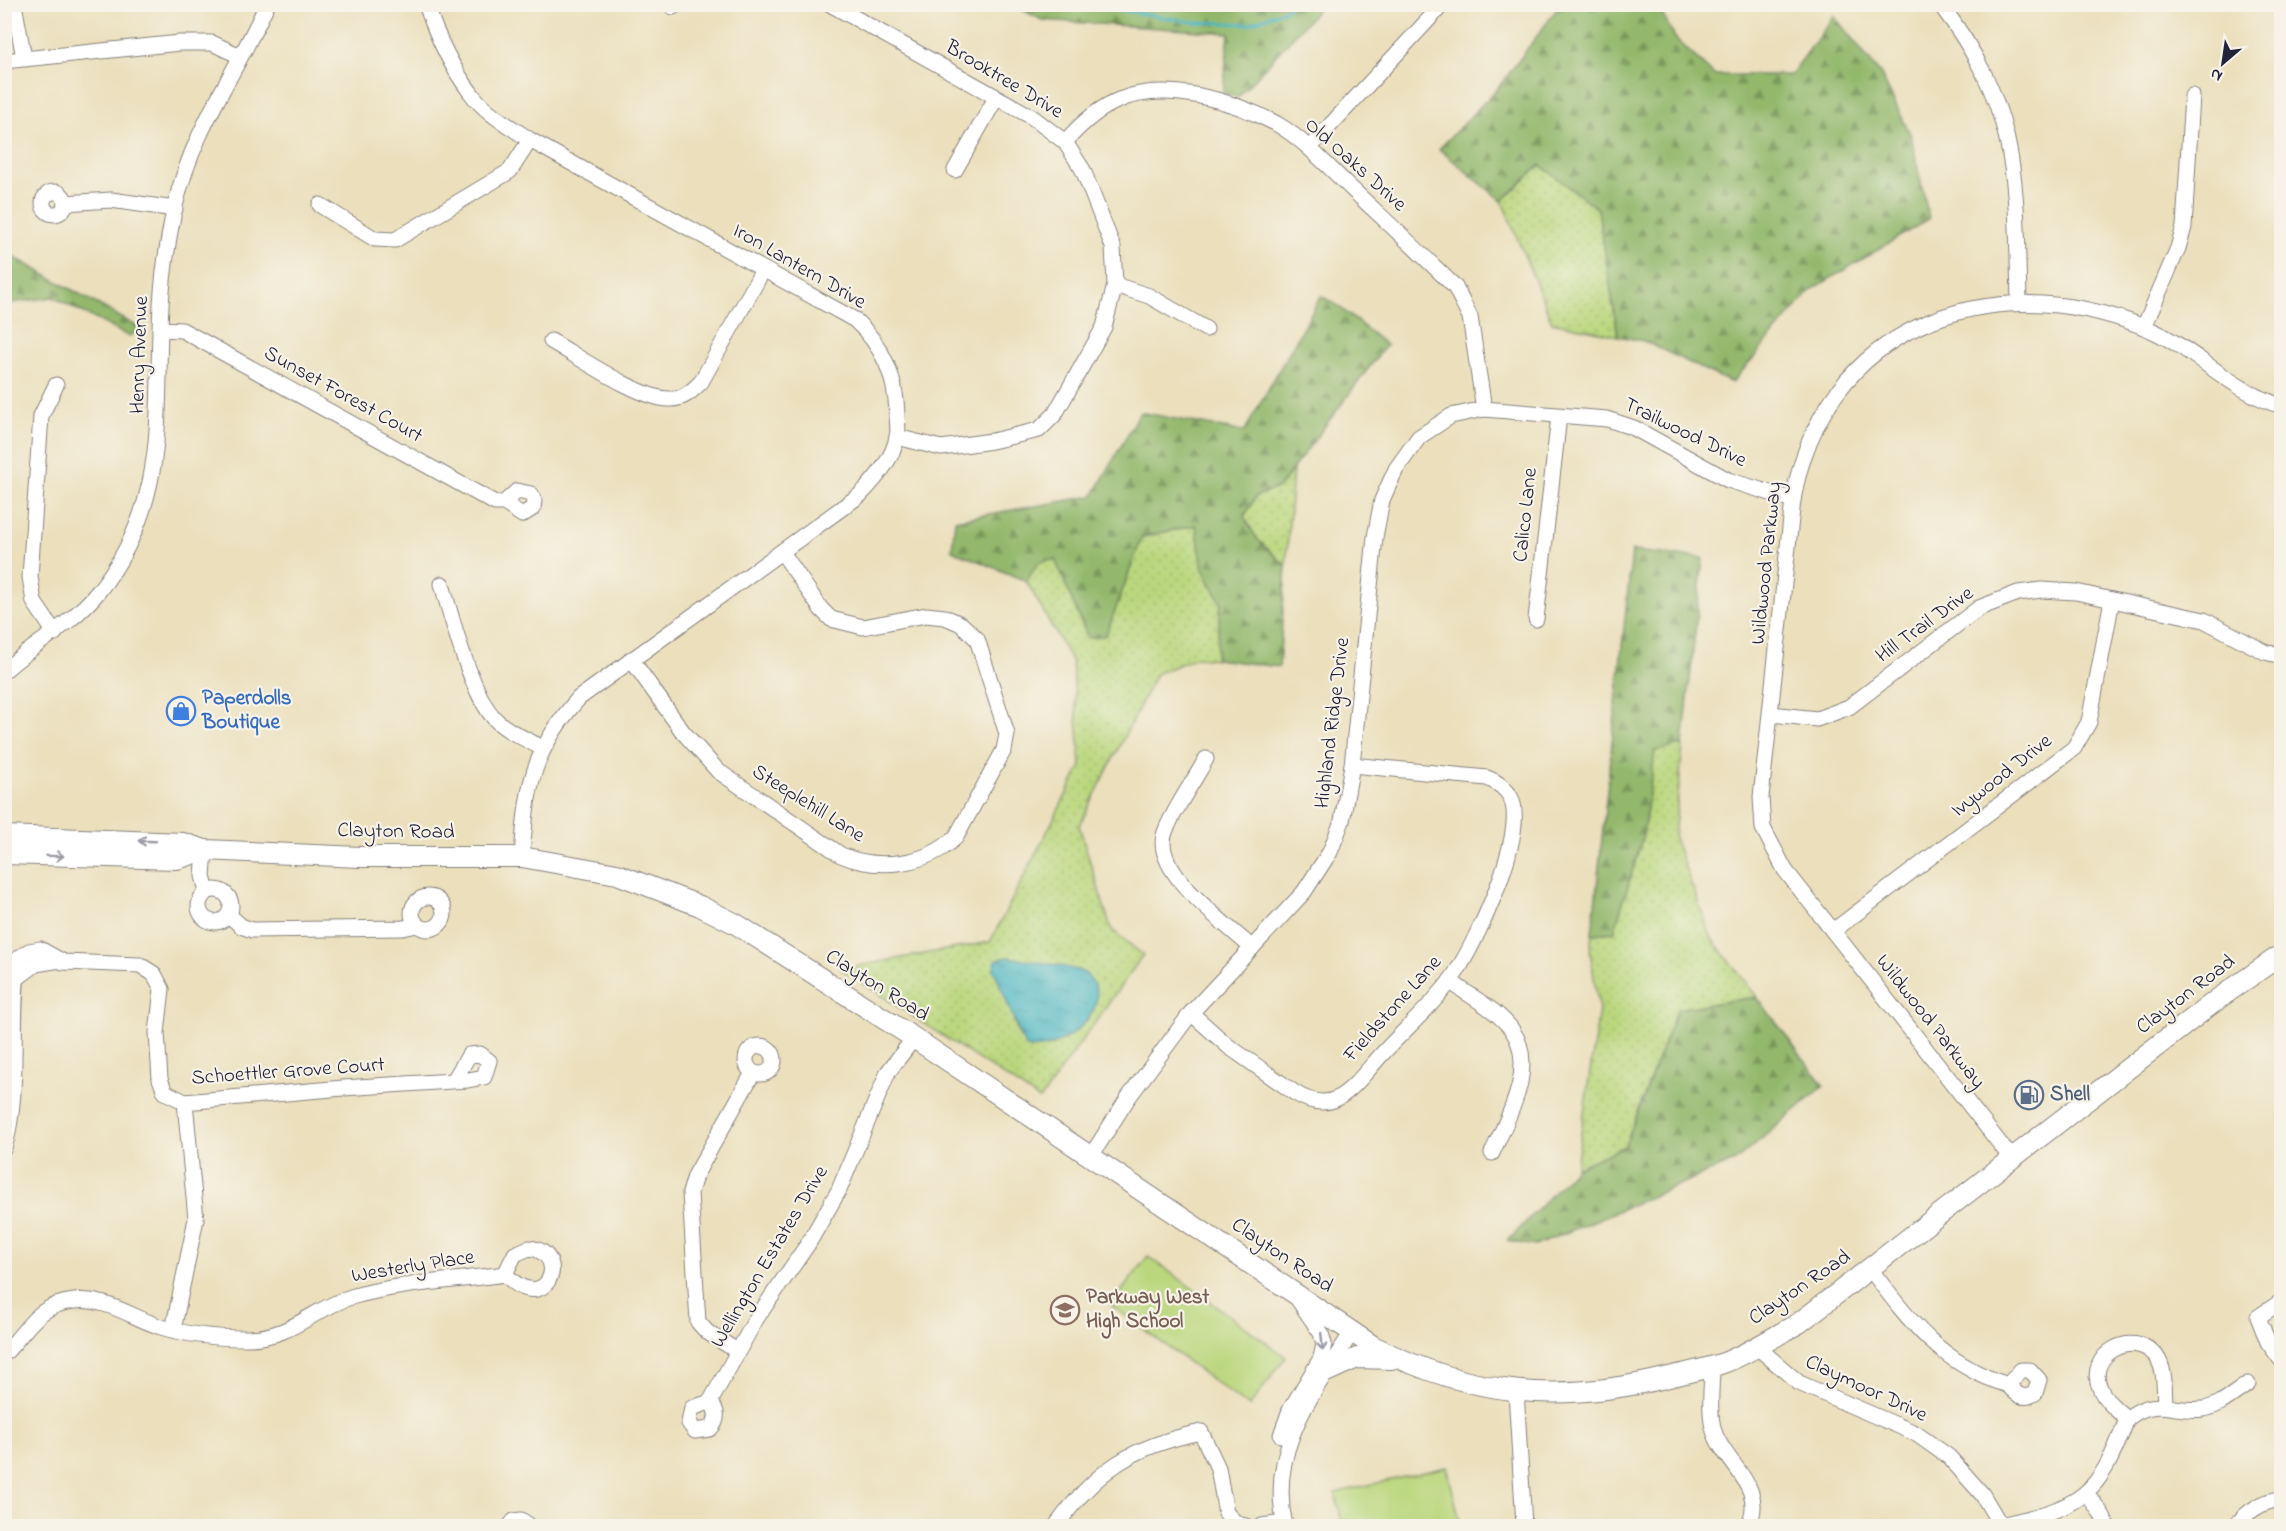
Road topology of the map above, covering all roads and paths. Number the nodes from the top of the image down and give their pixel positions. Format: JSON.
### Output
{"nodes":[{"id":1,"x":14,"y":4,"type":"edge"},
{"id":2,"x":267,"y":4,"type":"edge"},
{"id":3,"x":426,"y":4,"type":"edge"},
{"id":4,"x":830,"y":4,"type":"edge"},
{"id":5,"x":1443,"y":4,"type":"edge"},
{"id":6,"x":1940,"y":4,"type":"edge"},
{"id":7,"x":240,"y":56,"type":"junction"},
{"id":8,"x":24,"y":58,"type":"junction"},
{"id":9,"x":4,"y":61,"type":"edge"},
{"id":10,"x":2192,"y":96,"type":"dead end"},
{"id":11,"x":996,"y":98,"type":"junction"},
{"id":12,"x":530,"y":140,"type":"junction"},
{"id":13,"x":1065,"y":142,"type":"junction"},
{"id":14,"x":1310,"y":147,"type":"junction"},
{"id":15,"x":956,"y":170,"type":"dead end"},
{"id":16,"x":65,"y":203,"type":"dead end"},
{"id":17,"x":320,"y":205,"type":"dead end"},
{"id":18,"x":175,"y":209,"type":"junction"},
{"id":19,"x":763,"y":270,"type":"junction"},
{"id":20,"x":1115,"y":285,"type":"junction"},
{"id":21,"x":2019,"y":303,"type":"junction"},
{"id":22,"x":2144,"y":327,"type":"junction"},
{"id":23,"x":160,"y":329,"type":"junction"},
{"id":24,"x":1206,"y":329,"type":"dead end"},
{"id":25,"x":551,"y":341,"type":"dead end"},
{"id":26,"x":56,"y":385,"type":"dead end"},
{"id":27,"x":2282,"y":406,"type":"edge"},
{"id":28,"x":1484,"y":408,"type":"junction"},
{"id":29,"x":1559,"y":416,"type":"junction"},
{"id":30,"x":897,"y":437,"type":"junction"},
{"id":31,"x":1793,"y":500,"type":"junction"},
{"id":32,"x":504,"y":503,"type":"dead end"},
{"id":33,"x":782,"y":552,"type":"junction"},
{"id":34,"x":442,"y":584,"type":"dead end"},
{"id":35,"x":2112,"y":600,"type":"junction"},
{"id":36,"x":1536,"y":620,"type":"dead end"},
{"id":37,"x":55,"y":633,"type":"junction"},
{"id":38,"x":2282,"y":656,"type":"edge"},
{"id":39,"x":631,"y":659,"type":"junction"},
{"id":40,"x":4,"y":671,"type":"edge"},
{"id":41,"x":1771,"y":714,"type":"junction"},
{"id":42,"x":543,"y":748,"type":"junction"},
{"id":43,"x":1206,"y":759,"type":"dead end"},
{"id":44,"x":1352,"y":765,"type":"junction"},
{"id":45,"x":4,"y":836,"type":"edge"},
{"id":46,"x":205,"y":850,"type":"junction"},
{"id":47,"x":4,"y":854,"type":"edge"},
{"id":48,"x":522,"y":857,"type":"junction"},
{"id":49,"x":207,"y":892,"type":"junction"},
{"id":50,"x":229,"y":915,"type":"junction"},
{"id":51,"x":417,"y":925,"type":"dead end"},
{"id":52,"x":1833,"y":932,"type":"junction"},
{"id":53,"x":1252,"y":948,"type":"junction"},
{"id":54,"x":2282,"y":954,"type":"edge"},
{"id":55,"x":1450,"y":981,"type":"junction"},
{"id":56,"x":1191,"y":1013,"type":"junction"},
{"id":57,"x":914,"y":1038,"type":"junction"},
{"id":58,"x":753,"y":1072,"type":"dead end"},
{"id":59,"x":454,"y":1080,"type":"dead end"},
{"id":60,"x":185,"y":1102,"type":"junction"},
{"id":61,"x":4,"y":1148,"type":"edge"},
{"id":62,"x":1492,"y":1153,"type":"dead end"},
{"id":63,"x":1091,"y":1155,"type":"junction"},
{"id":64,"x":2012,"y":1160,"type":"junction"},
{"id":65,"x":1871,"y":1270,"type":"junction"},
{"id":66,"x":505,"y":1274,"type":"dead end"},
{"id":67,"x":1293,"y":1293,"type":"junction"},
{"id":68,"x":2282,"y":1300,"type":"edge"},
{"id":69,"x":173,"y":1330,"type":"junction"},
{"id":70,"x":1352,"y":1332,"type":"junction"},
{"id":71,"x":1756,"y":1346,"type":"junction"},
{"id":72,"x":737,"y":1351,"type":"junction"},
{"id":73,"x":4,"y":1354,"type":"edge"},
{"id":74,"x":1401,"y":1360,"type":"junction"},
{"id":75,"x":2282,"y":1361,"type":"edge"},
{"id":76,"x":1712,"y":1366,"type":"junction"},
{"id":77,"x":1326,"y":1372,"type":"junction"},
{"id":78,"x":2248,"y":1384,"type":"dead end"},
{"id":79,"x":2008,"y":1385,"type":"dead end"},
{"id":80,"x":1516,"y":1391,"type":"junction"},
{"id":81,"x":710,"y":1402,"type":"dead end"},
{"id":82,"x":2165,"y":1405,"type":"junction"},
{"id":83,"x":1509,"y":1416,"type":"dead end"},
{"id":84,"x":2127,"y":1419,"type":"junction"},
{"id":85,"x":1282,"y":1479,"type":"junction"},
{"id":86,"x":2087,"y":1494,"type":"junction"},
{"id":87,"x":2282,"y":1499,"type":"edge"},
{"id":88,"x":2044,"y":1521,"type":"edge"},
{"id":89,"x":1284,"y":1525,"type":"edge"},
{"id":90,"x":2000,"y":1526,"type":"edge"},
{"id":91,"x":510,"y":1527,"type":"edge"},
{"id":92,"x":530,"y":1527,"type":"edge"},
{"id":93,"x":1056,"y":1527,"type":"edge"},
{"id":94,"x":1246,"y":1527,"type":"edge"},
{"id":95,"x":1262,"y":1527,"type":"edge"},
{"id":96,"x":1517,"y":1527,"type":"edge"},
{"id":97,"x":1524,"y":1527,"type":"edge"},
{"id":98,"x":1749,"y":1527,"type":"edge"},
{"id":99,"x":2107,"y":1527,"type":"edge"},
{"id":100,"x":2236,"y":1527,"type":"edge"}],
"edges":[{"from":1,"to":8,"type":"street"},
{"from":2,"to":7,"type":"street","name":"Henry Avenue"},
{"from":3,"to":12,"type":"street","name":"Iron Lantern Drive"},
{"from":4,"to":11,"type":"street","name":"Brooktree Drive"},
{"from":5,"to":14,"type":"street"},
{"from":6,"to":21,"type":"street"},
{"from":7,"to":8,"type":"street"},
{"from":7,"to":18,"type":"street","name":"Henry Avenue"},
{"from":8,"to":9,"type":"street"},
{"from":10,"to":22,"type":"street"},
{"from":11,"to":13,"type":"street","name":"Brooktree Drive"},
{"from":11,"to":15,"type":"street"},
{"from":12,"to":17,"type":"street"},
{"from":12,"to":19,"type":"street","name":"Iron Lantern Drive"},
{"from":13,"to":14,"type":"street","name":"Old Oaks Drive"},
{"from":13,"to":20,"type":"street","name":"Brooktree Drive"},
{"from":14,"to":28,"type":"street","name":"Old Oaks Drive"},
{"from":16,"to":18,"type":"street"},
{"from":18,"to":23,"type":"street","name":"Henry Avenue"},
{"from":19,"to":25,"type":"street"},
{"from":19,"to":30,"type":"street","name":"Iron Lantern Drive"},
{"from":20,"to":24,"type":"street"},
{"from":20,"to":30,"type":"street","name":"Brooktree Drive"},
{"from":21,"to":22,"type":"street","name":"Wildwood Parkway"},
{"from":21,"to":31,"type":"street","name":"Wildwood Parkway"},
{"from":22,"to":27,"type":"street","name":"Wildwood Parkway"},
{"from":23,"to":32,"type":"street","name":"Sunset Forest Court"},
{"from":23,"to":37,"type":"street","name":"Henry Avenue"},
{"from":26,"to":37,"type":"street"},
{"from":28,"to":29,"type":"street","name":"Trailwood Drive"},
{"from":28,"to":44,"type":"street","name":"Highland Ridge Drive"},
{"from":29,"to":31,"type":"street","name":"Trailwood Drive"},
{"from":29,"to":36,"type":"street","name":"Calico Lane"},
{"from":30,"to":33,"type":"street","name":"Iron Lantern Drive"},
{"from":31,"to":41,"type":"street","name":"Wildwood Parkway"},
{"from":33,"to":39,"type":"street","name":"Iron Lantern Drive"},
{"from":33,"to":39,"type":"street","name":"Steeplehill Lane"},
{"from":34,"to":42,"type":"street"},
{"from":35,"to":38,"type":"street","name":"Hill Trail Drive"},
{"from":35,"to":41,"type":"street","name":"Hill Trail Drive"},
{"from":35,"to":52,"type":"street","name":"Ivywood Drive"},
{"from":37,"to":40,"type":"street","name":"Henry Avenue"},
{"from":39,"to":42,"type":"street","name":"Iron Lantern Drive"},
{"from":41,"to":52,"type":"street","name":"Wildwood Parkway"},
{"from":42,"to":48,"type":"street","name":"Iron Lantern Drive"},
{"from":43,"to":53,"type":"street"},
{"from":44,"to":53,"type":"street","name":"Highland Ridge Drive"},
{"from":44,"to":55,"type":"street","name":"Fieldstone Lane"},
{"from":46,"to":45,"type":"main road","name":"Clayton Road","one_way":true},
{"from":47,"to":46,"type":"main road","name":"Clayton Road","one_way":true},
{"from":46,"to":48,"type":"main road","name":"Clayton Road"},
{"from":46,"to":49,"type":"street"},
{"from":48,"to":57,"type":"main road","name":"Clayton Road"},
{"from":49,"to":50,"type":"street"},
{"from":49,"to":50,"type":"street"},
{"from":50,"to":51,"type":"street"},
{"from":52,"to":64,"type":"street","name":"Wildwood Parkway"},
{"from":53,"to":56,"type":"street","name":"Highland Ridge Drive"},
{"from":54,"to":64,"type":"main road","name":"Clayton Road"},
{"from":55,"to":56,"type":"street","name":"Fieldstone Lane"},
{"from":55,"to":62,"type":"street"},
{"from":56,"to":63,"type":"street","name":"Highland Ridge Drive"},
{"from":57,"to":63,"type":"main road","name":"Clayton Road"},
{"from":57,"to":72,"type":"street","name":"Wellington Estates Drive"},
{"from":58,"to":72,"type":"street"},
{"from":59,"to":60,"type":"street","name":"Schoettler Grove Court"},
{"from":60,"to":61,"type":"street","name":"Schoettler Grove Court"},
{"from":60,"to":69,"type":"street"},
{"from":63,"to":67,"type":"main road","name":"Clayton Road"},
{"from":64,"to":65,"type":"main road","name":"Clayton Road"},
{"from":65,"to":71,"type":"main road","name":"Clayton Road"},
{"from":65,"to":79,"type":"street"},
{"from":66,"to":69,"type":"street","name":"Westerly Place"},
{"from":67,"to":70,"type":"main road","name":"Clayton Road"},
{"from":67,"to":85,"type":"street","one_way":true},
{"from":68,"to":75,"type":"street"},
{"from":69,"to":73,"type":"street","name":"Westerly Place"},
{"from":70,"to":74,"type":"main road","name":"Clayton Road"},
{"from":70,"to":77,"type":"street"},
{"from":71,"to":76,"type":"main road","name":"Clayton Road"},
{"from":71,"to":90,"type":"street","name":"Claymoor Drive"},
{"from":72,"to":81,"type":"street","name":"Wellington Estates Drive"},
{"from":74,"to":77,"type":"main road"},
{"from":74,"to":80,"type":"main road","name":"Clayton Road"},
{"from":76,"to":80,"type":"main road","name":"Clayton Road"},
{"from":76,"to":98,"type":"street"},
{"from":77,"to":85,"type":"street"},
{"from":78,"to":82,"type":"street"},
{"from":80,"to":97,"type":"street"},
{"from":82,"to":84,"type":"street"},
{"from":82,"to":84,"type":"street"},
{"from":83,"to":96,"type":"street"},
{"from":84,"to":86,"type":"street"},
{"from":85,"to":89,"type":"street"},
{"from":86,"to":88,"type":"street"},
{"from":86,"to":99,"type":"street"},
{"from":87,"to":100,"type":"street"},
{"from":88,"to":90,"type":"street"},
{"from":89,"to":95,"type":"street"},
{"from":91,"to":92,"type":"street"},
{"from":93,"to":94,"type":"street"}]}
